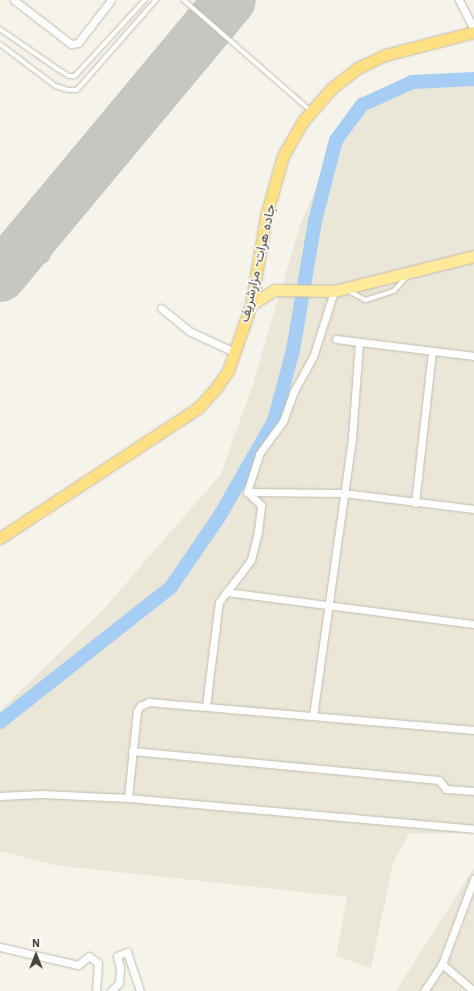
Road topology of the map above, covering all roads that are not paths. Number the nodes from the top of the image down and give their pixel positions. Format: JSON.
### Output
{"nodes":[{"id":1,"x":14,"y":0,"type":"edge"},
{"id":2,"x":111,"y":0,"type":"edge"},
{"id":3,"x":145,"y":0,"type":"edge"},
{"id":4,"x":156,"y":0,"type":"edge"},
{"id":5,"x":184,"y":0,"type":"edge"},
{"id":6,"x":459,"y":0,"type":"edge"},
{"id":7,"x":0,"y":29,"type":"edge"},
{"id":8,"x":474,"y":31,"type":"edge"},
{"id":9,"x":0,"y":44,"type":"edge"},
{"id":10,"x":312,"y":112,"type":"junction"},
{"id":11,"x":474,"y":256,"type":"edge"},
{"id":12,"x":410,"y":272,"type":"junction"},
{"id":13,"x":339,"y":290,"type":"junction"},
{"id":14,"x":250,"y":305,"type":"junction"},
{"id":15,"x":161,"y":308,"type":"dead end"},
{"id":16,"x":336,"y":339,"type":"dead end"},
{"id":17,"x":359,"y":342,"type":"junction"},
{"id":18,"x":432,"y":351,"type":"junction"},
{"id":19,"x":234,"y":352,"type":"junction"},
{"id":20,"x":474,"y":356,"type":"edge"},
{"id":21,"x":247,"y":492,"type":"junction"},
{"id":22,"x":344,"y":493,"type":"junction"},
{"id":23,"x":415,"y":503,"type":"junction"},
{"id":24,"x":474,"y":509,"type":"edge"},
{"id":25,"x":0,"y":538,"type":"edge"},
{"id":26,"x":226,"y":592,"type":"junction"},
{"id":27,"x":327,"y":604,"type":"junction"},
{"id":28,"x":474,"y":624,"type":"edge"},
{"id":29,"x":206,"y":706,"type":"junction"},
{"id":30,"x":313,"y":716,"type":"junction"},
{"id":31,"x":474,"y":730,"type":"edge"},
{"id":32,"x":132,"y":751,"type":"junction"},
{"id":33,"x":474,"y":791,"type":"edge"},
{"id":34,"x":0,"y":796,"type":"edge"},
{"id":35,"x":128,"y":798,"type":"junction"},
{"id":36,"x":474,"y":829,"type":"edge"},
{"id":37,"x":474,"y":879,"type":"edge"},
{"id":38,"x":0,"y":947,"type":"edge"},
{"id":39,"x":442,"y":964,"type":"junction"},
{"id":40,"x":96,"y":991,"type":"edge"},
{"id":41,"x":111,"y":991,"type":"edge"},
{"id":42,"x":140,"y":991,"type":"edge"},
{"id":43,"x":424,"y":991,"type":"edge"},
{"id":44,"x":474,"y":991,"type":"edge"}],
"edges":[{"from":1,"to":2,"type":"street"},
{"from":3,"to":7,"type":"lane"},
{"from":4,"to":9,"type":"lane"},
{"from":5,"to":10,"type":"lane"},
{"from":6,"to":8,"type":"street"},
{"from":8,"to":10,"type":"highway","name":"جاده هرات- مزارشریف"},
{"from":10,"to":14,"type":"highway","name":"جاده هرات- مزارشریف"},
{"from":11,"to":12,"type":"main road"},
{"from":12,"to":13,"type":"main road"},
{"from":12,"to":13,"type":"lane"},
{"from":13,"to":14,"type":"main road"},
{"from":13,"to":21,"type":"street"},
{"from":14,"to":19,"type":"highway","name":"جاده هرات- مزارشریف"},
{"from":15,"to":19,"type":"street"},
{"from":16,"to":17,"type":"street"},
{"from":17,"to":18,"type":"street"},
{"from":17,"to":22,"type":"street"},
{"from":18,"to":20,"type":"street"},
{"from":18,"to":23,"type":"street"},
{"from":19,"to":25,"type":"highway","name":"جاده هرات- مزارشریف"},
{"from":21,"to":22,"type":"street"},
{"from":21,"to":26,"type":"street"},
{"from":22,"to":23,"type":"street"},
{"from":22,"to":27,"type":"street"},
{"from":23,"to":24,"type":"street"},
{"from":26,"to":27,"type":"street"},
{"from":26,"to":29,"type":"street"},
{"from":27,"to":28,"type":"street"},
{"from":27,"to":30,"type":"street"},
{"from":29,"to":30,"type":"street"},
{"from":29,"to":32,"type":"street"},
{"from":30,"to":31,"type":"street"},
{"from":32,"to":33,"type":"street"},
{"from":32,"to":35,"type":"street"},
{"from":34,"to":35,"type":"street"},
{"from":35,"to":36,"type":"street"},
{"from":37,"to":39,"type":"street"},
{"from":38,"to":40,"type":"street"},
{"from":39,"to":43,"type":"street"},
{"from":39,"to":44,"type":"street"},
{"from":41,"to":42,"type":"street"}]}
